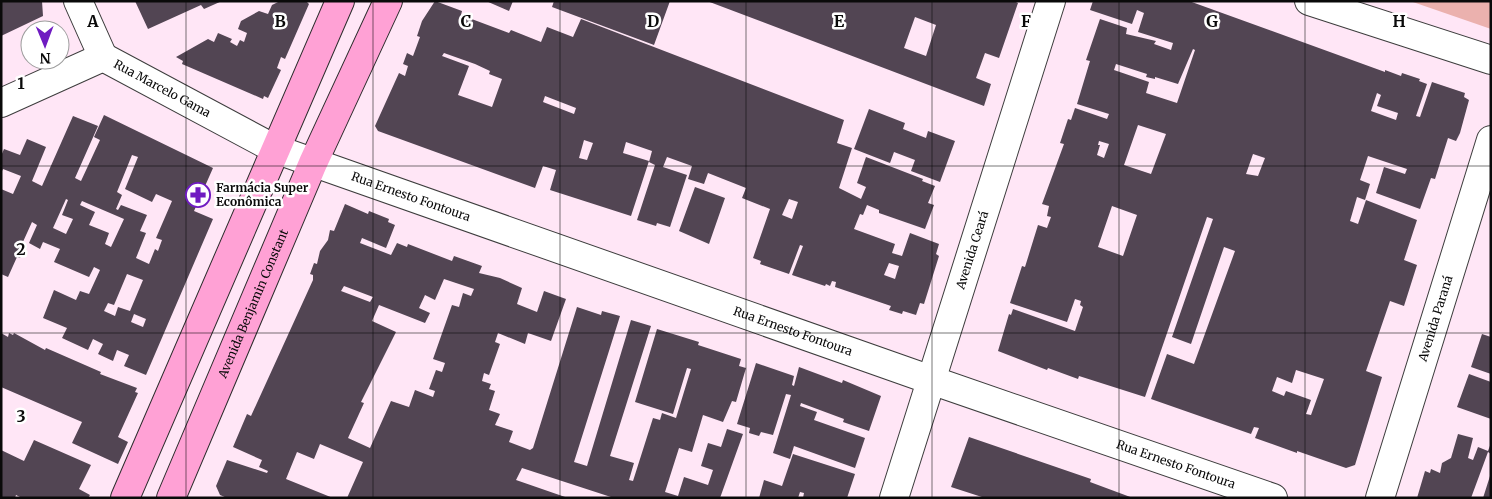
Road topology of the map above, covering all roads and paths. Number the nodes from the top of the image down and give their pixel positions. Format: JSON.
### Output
{"nodes":[{"id":1,"x":78,"y":1,"type":"edge"},
{"id":2,"x":340,"y":1,"type":"edge"},
{"id":3,"x":388,"y":1,"type":"edge"},
{"id":4,"x":1051,"y":1,"type":"edge"},
{"id":5,"x":1309,"y":1,"type":"edge"},
{"id":6,"x":103,"y":57,"type":"junction"},
{"id":7,"x":1491,"y":60,"type":"edge"},
{"id":8,"x":1,"y":102,"type":"edge"},
{"id":9,"x":1491,"y":140,"type":"edge"},
{"id":10,"x":275,"y":149,"type":"junction"},
{"id":11,"x":314,"y":163,"type":"junction"},
{"id":12,"x":931,"y":380,"type":"junction"},
{"id":13,"x":125,"y":498,"type":"edge"},
{"id":14,"x":171,"y":498,"type":"edge"},
{"id":15,"x":894,"y":498,"type":"edge"},
{"id":16,"x":1274,"y":498,"type":"edge"},
{"id":17,"x":1380,"y":498,"type":"edge"}],
"edges":[{"from":1,"to":6,"type":"street","name":"Rua Marcelo Gama"},
{"from":2,"to":10,"type":"main road"},
{"from":3,"to":11,"type":"main road","name":"Avenida Benjamin Constant"},
{"from":4,"to":12,"type":"street","name":"Avenida Ceará"},
{"from":5,"to":7,"type":"street"},
{"from":6,"to":8,"type":"street"},
{"from":6,"to":10,"type":"street","name":"Rua Marcelo Gama"},
{"from":9,"to":17,"type":"street","name":"Avenida Paraná"},
{"from":10,"to":11,"type":"street","name":"Rua Marcelo Gama"},
{"from":10,"to":13,"type":"main road"},
{"from":11,"to":12,"type":"street","name":"Rua Ernesto Fontoura"},
{"from":11,"to":14,"type":"main road","name":"Avenida Benjamin Constant"},
{"from":12,"to":15,"type":"street","name":"Avenida Ceará"},
{"from":12,"to":16,"type":"street","name":"Rua Ernesto Fontoura"}]}
